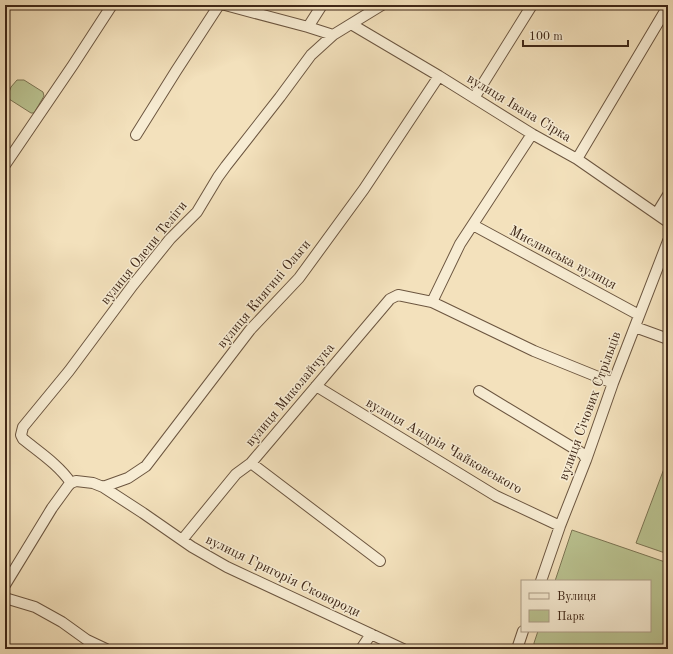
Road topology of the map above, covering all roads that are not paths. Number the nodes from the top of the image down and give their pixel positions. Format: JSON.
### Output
{"nodes":[{"id":1,"x":112,"y":5,"type":"edge"},
{"id":2,"x":219,"y":5,"type":"edge"},
{"id":3,"x":225,"y":5,"type":"edge"},
{"id":4,"x":322,"y":5,"type":"edge"},
{"id":5,"x":382,"y":5,"type":"edge"},
{"id":6,"x":532,"y":5,"type":"edge"},
{"id":7,"x":668,"y":6,"type":"edge"},
{"id":8,"x":351,"y":24,"type":"junction"},
{"id":9,"x":308,"y":27,"type":"junction"},
{"id":10,"x":333,"y":35,"type":"junction"},
{"id":11,"x":439,"y":76,"type":"junction"},
{"id":12,"x":474,"y":98,"type":"junction"},
{"id":13,"x":532,"y":134,"type":"junction"},
{"id":14,"x":136,"y":135,"type":"dead end"},
{"id":15,"x":577,"y":159,"type":"junction"},
{"id":16,"x":5,"y":165,"type":"edge"},
{"id":17,"x":668,"y":195,"type":"edge"},
{"id":18,"x":657,"y":213,"type":"junction"},
{"id":19,"x":668,"y":222,"type":"edge"},
{"id":20,"x":473,"y":225,"type":"junction"},
{"id":21,"x":668,"y":241,"type":"edge"},
{"id":22,"x":432,"y":302,"type":"junction"},
{"id":23,"x":639,"y":315,"type":"junction"},
{"id":24,"x":635,"y":327,"type":"junction"},
{"id":25,"x":668,"y":339,"type":"edge"},
{"id":26,"x":613,"y":383,"type":"junction"},
{"id":27,"x":316,"y":386,"type":"junction"},
{"id":28,"x":479,"y":391,"type":"dead end"},
{"id":29,"x":586,"y":460,"type":"junction"},
{"id":30,"x":251,"y":463,"type":"junction"},
{"id":31,"x":70,"y":484,"type":"junction"},
{"id":32,"x":103,"y":487,"type":"junction"},
{"id":33,"x":560,"y":526,"type":"junction"},
{"id":34,"x":182,"y":540,"type":"junction"},
{"id":35,"x":380,"y":561,"type":"dead end"},
{"id":36,"x":541,"y":580,"type":"edge"},
{"id":37,"x":5,"y":585,"type":"edge"},
{"id":38,"x":5,"y":598,"type":"edge"},
{"id":39,"x":524,"y":632,"type":"edge"},
{"id":40,"x":369,"y":636,"type":"junction"},
{"id":41,"x":106,"y":649,"type":"edge"},
{"id":42,"x":361,"y":649,"type":"edge"},
{"id":43,"x":403,"y":649,"type":"edge"},
{"id":44,"x":517,"y":649,"type":"edge"}],
"edges":[{"from":1,"to":16,"type":"street"},
{"from":2,"to":14,"type":"street"},
{"from":3,"to":9,"type":"street"},
{"from":4,"to":9,"type":"street"},
{"from":5,"to":8,"type":"street","name":"вулиця Олени Теліги"},
{"from":6,"to":12,"type":"street"},
{"from":7,"to":15,"type":"street"},
{"from":8,"to":10,"type":"street","name":"вулиця Олени Теліги"},
{"from":8,"to":11,"type":"street","name":"вулиця Івана Сірка"},
{"from":9,"to":10,"type":"street"},
{"from":10,"to":31,"type":"street","name":"вулиця Олени Теліги"},
{"from":11,"to":12,"type":"street","name":"вулиця Івана Сірка"},
{"from":11,"to":32,"type":"street","name":"вулиця Княгині Ольги"},
{"from":12,"to":13,"type":"street","name":"вулиця Івана Сірка"},
{"from":13,"to":15,"type":"street","name":"вулиця Івана Сірка"},
{"from":13,"to":20,"type":"street"},
{"from":15,"to":18,"type":"street","name":"вулиця Івана Сірка"},
{"from":17,"to":18,"type":"street"},
{"from":18,"to":19,"type":"street","name":"вулиця Івана Сірка"},
{"from":20,"to":22,"type":"street"},
{"from":20,"to":23,"type":"street","name":"Мисливська вулиця"},
{"from":21,"to":23,"type":"street","name":"вулиця Січових Стрільців"},
{"from":22,"to":26,"type":"street","name":"вулиця Миколайчука"},
{"from":22,"to":27,"type":"street","name":"вулиця Миколайчука"},
{"from":23,"to":24,"type":"street","name":"вулиця Січових Стрільців"},
{"from":24,"to":25,"type":"street"},
{"from":24,"to":26,"type":"street","name":"вулиця Січових Стрільців"},
{"from":26,"to":29,"type":"street","name":"вулиця Січових Стрільців"},
{"from":27,"to":30,"type":"street","name":"вулиця Миколайчука"},
{"from":27,"to":33,"type":"street","name":"вулиця Андрія Чайковського"},
{"from":28,"to":29,"type":"street"},
{"from":29,"to":33,"type":"street","name":"вулиця Січових Стрільців"},
{"from":30,"to":34,"type":"street","name":"вулиця Миколайчука"},
{"from":30,"to":35,"type":"street"},
{"from":31,"to":32,"type":"street","name":"вулиця Григорія Сковороди"},
{"from":31,"to":37,"type":"street"},
{"from":32,"to":34,"type":"street","name":"вулиця Григорія Сковороди"},
{"from":33,"to":36,"type":"street","name":"вулиця Січових Стрільців"},
{"from":34,"to":40,"type":"street","name":"вулиця Григорія Сковороди"},
{"from":38,"to":41,"type":"street"},
{"from":39,"to":44,"type":"street"},
{"from":40,"to":42,"type":"street"},
{"from":40,"to":43,"type":"street","name":"вулиця Григорія Сковороди"}]}
